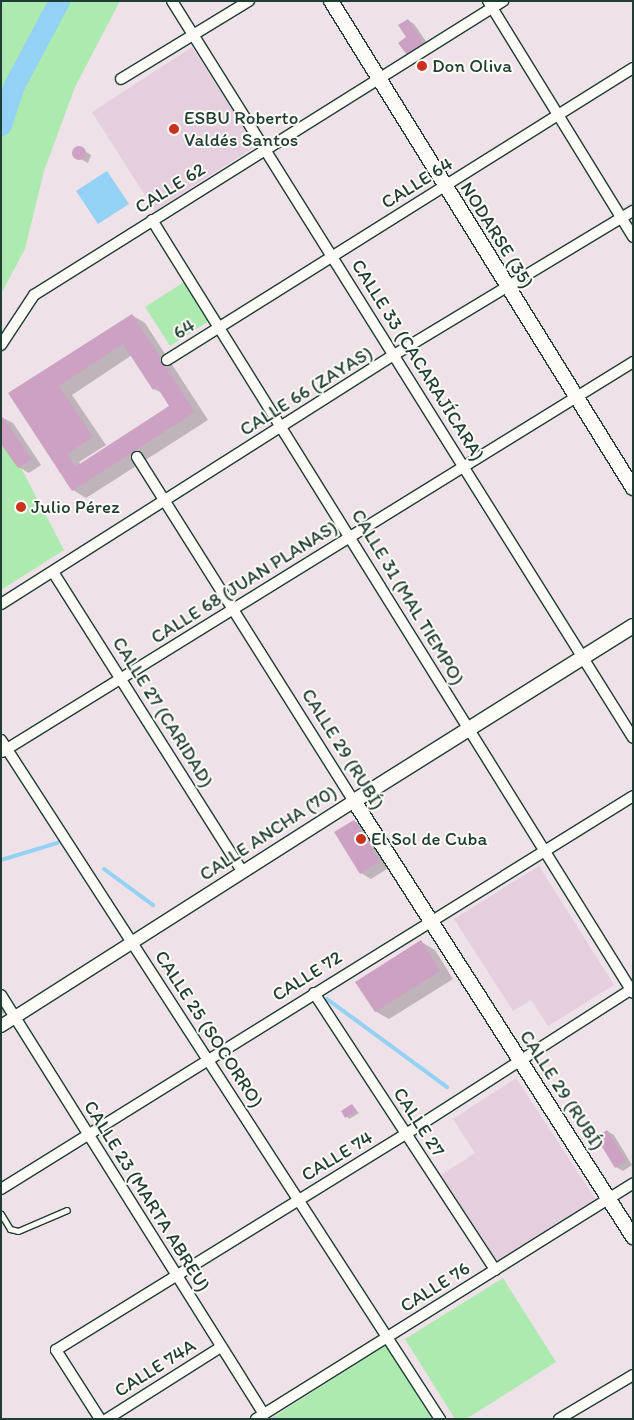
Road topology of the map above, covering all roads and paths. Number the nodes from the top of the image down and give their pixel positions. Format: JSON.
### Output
{"nodes":[{"id":1,"x":172,"y":1,"type":"edge"},
{"id":2,"x":249,"y":1,"type":"edge"},
{"id":3,"x":331,"y":1,"type":"edge"},
{"id":4,"x":503,"y":1,"type":"edge"},
{"id":5,"x":490,"y":5,"type":"edge"},
{"id":6,"x":194,"y":35,"type":"junction"},
{"id":7,"x":633,"y":68,"type":"edge"},
{"id":8,"x":122,"y":79,"type":"dead end"},
{"id":9,"x":378,"y":79,"type":"junction"},
{"id":10,"x":558,"y":115,"type":"junction"},
{"id":11,"x":266,"y":149,"type":"junction"},
{"id":12,"x":444,"y":186,"type":"junction"},
{"id":13,"x":633,"y":211,"type":"edge"},
{"id":14,"x":621,"y":218,"type":"junction"},
{"id":15,"x":152,"y":220,"type":"junction"},
{"id":16,"x":633,"y":237,"type":"edge"},
{"id":17,"x":332,"y":256,"type":"junction"},
{"id":18,"x":506,"y":287,"type":"junction"},
{"id":19,"x":219,"y":327,"type":"junction"},
{"id":20,"x":1,"y":345,"type":"edge"},
{"id":21,"x":394,"y":356,"type":"junction"},
{"id":22,"x":167,"y":360,"type":"dead end"},
{"id":23,"x":633,"y":362,"type":"edge"},
{"id":24,"x":576,"y":397,"type":"junction"},
{"id":25,"x":282,"y":427,"type":"junction"},
{"id":26,"x":137,"y":457,"type":"dead end"},
{"id":27,"x":464,"y":467,"type":"junction"},
{"id":28,"x":633,"y":488,"type":"edge"},
{"id":29,"x":165,"y":501,"type":"junction"},
{"id":30,"x":351,"y":536,"type":"junction"},
{"id":31,"x":53,"y":572,"type":"junction"},
{"id":32,"x":1,"y":604,"type":"edge"},
{"id":33,"x":233,"y":610,"type":"junction"},
{"id":34,"x":633,"y":626,"type":"edge"},
{"id":35,"x":583,"y":658,"type":"junction"},
{"id":36,"x":121,"y":679,"type":"junction"},
{"id":37,"x":468,"y":729,"type":"junction"},
{"id":38,"x":633,"y":738,"type":"edge"},
{"id":39,"x":3,"y":747,"type":"edge"},
{"id":40,"x":633,"y":796,"type":"edge"},
{"id":41,"x":354,"y":801,"type":"junction"},
{"id":42,"x":544,"y":851,"type":"junction"},
{"id":43,"x":243,"y":872,"type":"junction"},
{"id":44,"x":431,"y":921,"type":"junction"},
{"id":45,"x":132,"y":942,"type":"junction"},
{"id":46,"x":632,"y":990,"type":"edge"},
{"id":47,"x":314,"y":993,"type":"junction"},
{"id":48,"x":1,"y":995,"type":"edge"},
{"id":49,"x":15,"y":1017,"type":"junction"},
{"id":50,"x":1,"y":1026,"type":"edge"},
{"id":51,"x":208,"y":1059,"type":"junction"},
{"id":52,"x":521,"y":1062,"type":"junction"},
{"id":53,"x":88,"y":1134,"type":"junction"},
{"id":54,"x":406,"y":1134,"type":"junction"},
{"id":55,"x":633,"y":1184,"type":"edge"},
{"id":56,"x":1,"y":1189,"type":"edge"},
{"id":57,"x":608,"y":1198,"type":"junction"},
{"id":58,"x":299,"y":1200,"type":"junction"},
{"id":59,"x":67,"y":1210,"type":"dead end"},
{"id":60,"x":1,"y":1214,"type":"edge"},
{"id":61,"x":633,"y":1237,"type":"edge"},
{"id":62,"x":495,"y":1270,"type":"junction"},
{"id":63,"x":176,"y":1276,"type":"junction"},
{"id":64,"x":387,"y":1337,"type":"junction"},
{"id":65,"x":220,"y":1347,"type":"junction"},
{"id":66,"x":633,"y":1375,"type":"edge"},
{"id":67,"x":260,"y":1416,"type":"edge"},
{"id":68,"x":100,"y":1419,"type":"edge"},
{"id":69,"x":108,"y":1419,"type":"edge"},
{"id":70,"x":440,"y":1419,"type":"edge"},
{"id":71,"x":560,"y":1419,"type":"edge"}],
"edges":[{"from":1,"to":6,"type":"street","name":"CALLE 33 (CACARAJÍCARA)"},
{"from":2,"to":6,"type":"street"},
{"from":3,"to":9,"type":"main road","name":"NODARSE (35)"},
{"from":4,"to":5,"type":"street","name":"CALLE 62"},
{"from":5,"to":9,"type":"street","name":"CALLE 62"},
{"from":5,"to":10,"type":"street"},
{"from":6,"to":8,"type":"street"},
{"from":6,"to":11,"type":"street","name":"CALLE 33 (CACARAJÍCARA)"},
{"from":7,"to":10,"type":"street","name":"CALLE 64"},
{"from":9,"to":11,"type":"street","name":"CALLE 62"},
{"from":9,"to":12,"type":"main road","name":"NODARSE (35)"},
{"from":10,"to":12,"type":"street","name":"CALLE 64"},
{"from":10,"to":14,"type":"street"},
{"from":11,"to":15,"type":"street","name":"CALLE 62"},
{"from":11,"to":17,"type":"street","name":"CALLE 33 (CACARAJÍCARA)"},
{"from":12,"to":17,"type":"street","name":"CALLE 64"},
{"from":12,"to":18,"type":"main road","name":"NODARSE (35)"},
{"from":13,"to":14,"type":"street","name":"CALLE 66 (ZAYAS)"},
{"from":14,"to":16,"type":"street"},
{"from":14,"to":18,"type":"street","name":"CALLE 66 (ZAYAS)"},
{"from":15,"to":19,"type":"street","name":"CALLE 31 (MAL TIEMPO)"},
{"from":15,"to":20,"type":"street","name":"CALLE 62"},
{"from":17,"to":19,"type":"street","name":"CALLE 64"},
{"from":17,"to":21,"type":"street","name":"CALLE 33 (CACARAJÍCARA)"},
{"from":18,"to":21,"type":"street","name":"CALLE 66 (ZAYAS)"},
{"from":18,"to":24,"type":"main road","name":"NODARSE (35)"},
{"from":19,"to":22,"type":"street","name":"64"},
{"from":19,"to":25,"type":"street","name":"CALLE 31 (MAL TIEMPO)"},
{"from":21,"to":25,"type":"street","name":"CALLE 66 (ZAYAS)"},
{"from":21,"to":27,"type":"street","name":"CALLE 33 (CACARAJÍCARA)"},
{"from":23,"to":24,"type":"street","name":"CALLE 68 (JUAN PLANAS)"},
{"from":24,"to":27,"type":"street","name":"CALLE 68 (JUAN PLANAS)"},
{"from":24,"to":28,"type":"main road","name":"NODARSE (35)"},
{"from":25,"to":29,"type":"street","name":"CALLE 66 (ZAYAS)"},
{"from":25,"to":30,"type":"street","name":"CALLE 31 (MAL TIEMPO)"},
{"from":26,"to":29,"type":"street","name":"CALLE 29 (RUBÍ)"},
{"from":27,"to":30,"type":"street","name":"CALLE 68 (JUAN PLANAS)"},
{"from":27,"to":35,"type":"street","name":"CALLE 33 (CACARAJÍCARA)"},
{"from":29,"to":31,"type":"street","name":"CALLE 66 (ZAYAS)"},
{"from":29,"to":33,"type":"street","name":"CALLE 29 (RUBÍ)"},
{"from":30,"to":33,"type":"street","name":"CALLE 68 (JUAN PLANAS)"},
{"from":30,"to":37,"type":"street","name":"CALLE 31 (MAL TIEMPO)"},
{"from":31,"to":32,"type":"street","name":"CALLE 66 (ZAYAS)"},
{"from":31,"to":36,"type":"street","name":"CALLE 27 (CARIDAD)"},
{"from":33,"to":36,"type":"street","name":"CALLE 68 (JUAN PLANAS)"},
{"from":33,"to":41,"type":"street","name":"CALLE 29 (RUBÍ)"},
{"from":34,"to":35,"type":"main road","name":"CALLE ANCHA (70)"},
{"from":35,"to":37,"type":"main road","name":"CALLE ANCHA (70)"},
{"from":35,"to":38,"type":"street","name":"CALLE 33 (CACARAJÍCARA)"},
{"from":36,"to":39,"type":"street","name":"CALLE 68 (JUAN PLANAS)"},
{"from":36,"to":43,"type":"street","name":"CALLE 27 (CARIDAD)"},
{"from":37,"to":41,"type":"main road","name":"CALLE ANCHA (70)"},
{"from":37,"to":42,"type":"street","name":"CALLE 31 (MAL TIEMPO)"},
{"from":39,"to":45,"type":"street","name":"CALLE 25 (SOCORRO)"},
{"from":40,"to":42,"type":"street","name":"CALLE 72"},
{"from":41,"to":43,"type":"street","name":"CALLE ANCHA (70)"},
{"from":41,"to":44,"type":"main road","name":"CALLE 29 (RUBÍ)"},
{"from":42,"to":44,"type":"street","name":"CALLE 72"},
{"from":42,"to":46,"type":"street","name":"CALLE 31 (MAL TIEMPO)"},
{"from":43,"to":45,"type":"street","name":"CALLE ANCHA (70)"},
{"from":44,"to":47,"type":"street","name":"CALLE 72"},
{"from":44,"to":52,"type":"main road","name":"CALLE 29 (RUBÍ)"},
{"from":45,"to":49,"type":"street","name":"CALLE ANCHA (70)"},
{"from":45,"to":51,"type":"street","name":"CALLE 25 (SOCORRO)"},
{"from":46,"to":52,"type":"street","name":"CALLE 74"},
{"from":47,"to":51,"type":"street","name":"CALLE 72"},
{"from":47,"to":54,"type":"street","name":"CALLE 27"},
{"from":48,"to":49,"type":"street","name":"CALLE 23 (MARTA ABREU)"},
{"from":49,"to":50,"type":"street","name":"CALLE ANCHA (70)"},
{"from":49,"to":53,"type":"street","name":"CALLE 23 (MARTA ABREU)"},
{"from":51,"to":53,"type":"street","name":"CALLE 72"},
{"from":51,"to":58,"type":"street","name":"CALLE 25 (SOCORRO)"},
{"from":52,"to":54,"type":"street","name":"CALLE 74"},
{"from":52,"to":57,"type":"main road","name":"CALLE 29 (RUBÍ)"},
{"from":53,"to":56,"type":"street","name":"CALLE 72"},
{"from":53,"to":63,"type":"street","name":"CALLE 23 (MARTA ABREU)"},
{"from":54,"to":58,"type":"street","name":"CALLE 74"},
{"from":54,"to":62,"type":"street","name":"CALLE 27"},
{"from":55,"to":57,"type":"street","name":"CALLE 76"},
{"from":57,"to":61,"type":"main road","name":"CALLE 29 (RUBÍ)"},
{"from":57,"to":62,"type":"street","name":"CALLE 76"},
{"from":58,"to":63,"type":"street","name":"CALLE 74"},
{"from":58,"to":64,"type":"street","name":"CALLE 25 (SOCORRO)"},
{"from":59,"to":60,"type":"lane"},
{"from":62,"to":64,"type":"street","name":"CALLE 76"},
{"from":63,"to":65,"type":"street","name":"CALLE 23 (MARTA ABREU)"},
{"from":63,"to":68,"type":"street","name":"CALLE 74"},
{"from":64,"to":67,"type":"street","name":"CALLE 76"},
{"from":64,"to":70,"type":"street","name":"CALLE 25 (SOCORRO)"},
{"from":65,"to":67,"type":"street","name":"CALLE 23 (MARTA ABREU)"},
{"from":65,"to":69,"type":"street","name":"CALLE 74A"},
{"from":66,"to":71,"type":"street"}]}
